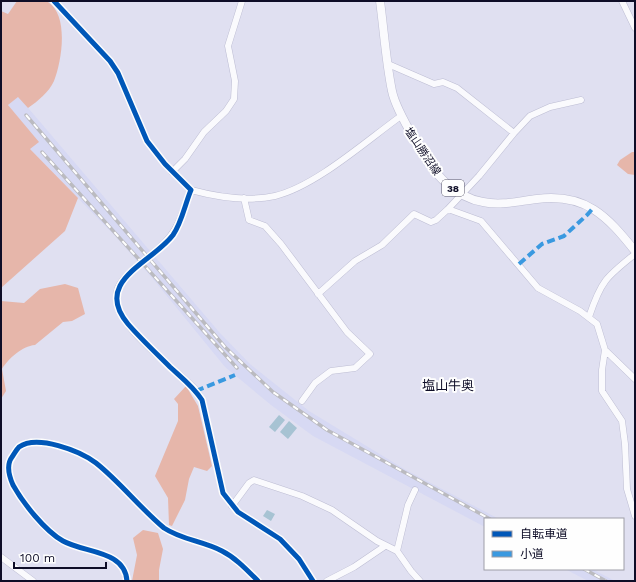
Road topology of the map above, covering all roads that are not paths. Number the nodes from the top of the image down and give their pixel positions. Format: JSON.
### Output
{"nodes":[{"id":1,"x":54,"y":1,"type":"edge"},
{"id":2,"x":242,"y":1,"type":"edge"},
{"id":3,"x":380,"y":1,"type":"edge"},
{"id":4,"x":622,"y":1,"type":"edge"},
{"id":5,"x":635,"y":28,"type":"edge"},
{"id":6,"x":388,"y":64,"type":"junction"},
{"id":7,"x":581,"y":100,"type":"dead end"},
{"id":8,"x":401,"y":116,"type":"junction"},
{"id":9,"x":514,"y":133,"type":"junction"},
{"id":10,"x":172,"y":172,"type":"junction"},
{"id":11,"x":191,"y":190,"type":"junction"},
{"id":12,"x":462,"y":194,"type":"junction"},
{"id":13,"x":244,"y":198,"type":"junction"},
{"id":14,"x":448,"y":209,"type":"junction"},
{"id":15,"x":635,"y":252,"type":"edge"},
{"id":16,"x":152,"y":254,"type":"tunnel mouth"},
{"id":17,"x":134,"y":269,"type":"tunnel mouth"},
{"id":18,"x":318,"y":294,"type":"junction"},
{"id":19,"x":589,"y":317,"type":"junction"},
{"id":20,"x":604,"y":350,"type":"junction"},
{"id":21,"x":635,"y":379,"type":"edge"},
{"id":22,"x":302,"y":401,"type":"dead end"},
{"id":23,"x":415,"y":490,"type":"dead end"},
{"id":24,"x":232,"y":506,"type":"junction"},
{"id":25,"x":635,"y":516,"type":"edge"},
{"id":26,"x":385,"y":546,"type":"junction"},
{"id":27,"x":397,"y":550,"type":"junction"},
{"id":28,"x":1,"y":557,"type":"edge"},
{"id":29,"x":33,"y":581,"type":"edge"},
{"id":30,"x":127,"y":581,"type":"edge"},
{"id":31,"x":258,"y":581,"type":"edge"},
{"id":32,"x":313,"y":581,"type":"edge"},
{"id":33,"x":327,"y":581,"type":"edge"},
{"id":34,"x":420,"y":581,"type":"edge"}],
"edges":[{"from":1,"to":10,"type":"street"},
{"from":2,"to":10,"type":"street"},
{"from":3,"to":6,"type":"main road","name":"塩山勝沼線","number":"38"},
{"from":4,"to":5,"type":"street"},
{"from":6,"to":8,"type":"main road","name":"塩山勝沼線","number":"38"},
{"from":6,"to":9,"type":"street"},
{"from":7,"to":9,"type":"street"},
{"from":8,"to":12,"type":"main road","name":"塩山勝沼線","number":"38"},
{"from":8,"to":13,"type":"street"},
{"from":9,"to":12,"type":"street"},
{"from":10,"to":11,"type":"street"},
{"from":11,"to":13,"type":"street"},
{"from":11,"to":16,"type":"street"},
{"from":12,"to":14,"type":"street"},
{"from":12,"to":15,"type":"main road","name":"塩山勝沼線","number":"38"},
{"from":13,"to":18,"type":"street"},
{"from":14,"to":18,"type":"street"},
{"from":14,"to":19,"type":"street"},
{"from":15,"to":19,"type":"street"},
{"from":17,"to":24,"type":"street"},
{"from":18,"to":22,"type":"street"},
{"from":19,"to":20,"type":"street"},
{"from":20,"to":21,"type":"street"},
{"from":20,"to":25,"type":"street"},
{"from":23,"to":27,"type":"street"},
{"from":24,"to":26,"type":"street"},
{"from":24,"to":32,"type":"street"},
{"from":26,"to":27,"type":"street"},
{"from":26,"to":33,"type":"street"},
{"from":27,"to":34,"type":"street"},
{"from":28,"to":29,"type":"street"},
{"from":30,"to":31,"type":"street"}]}
